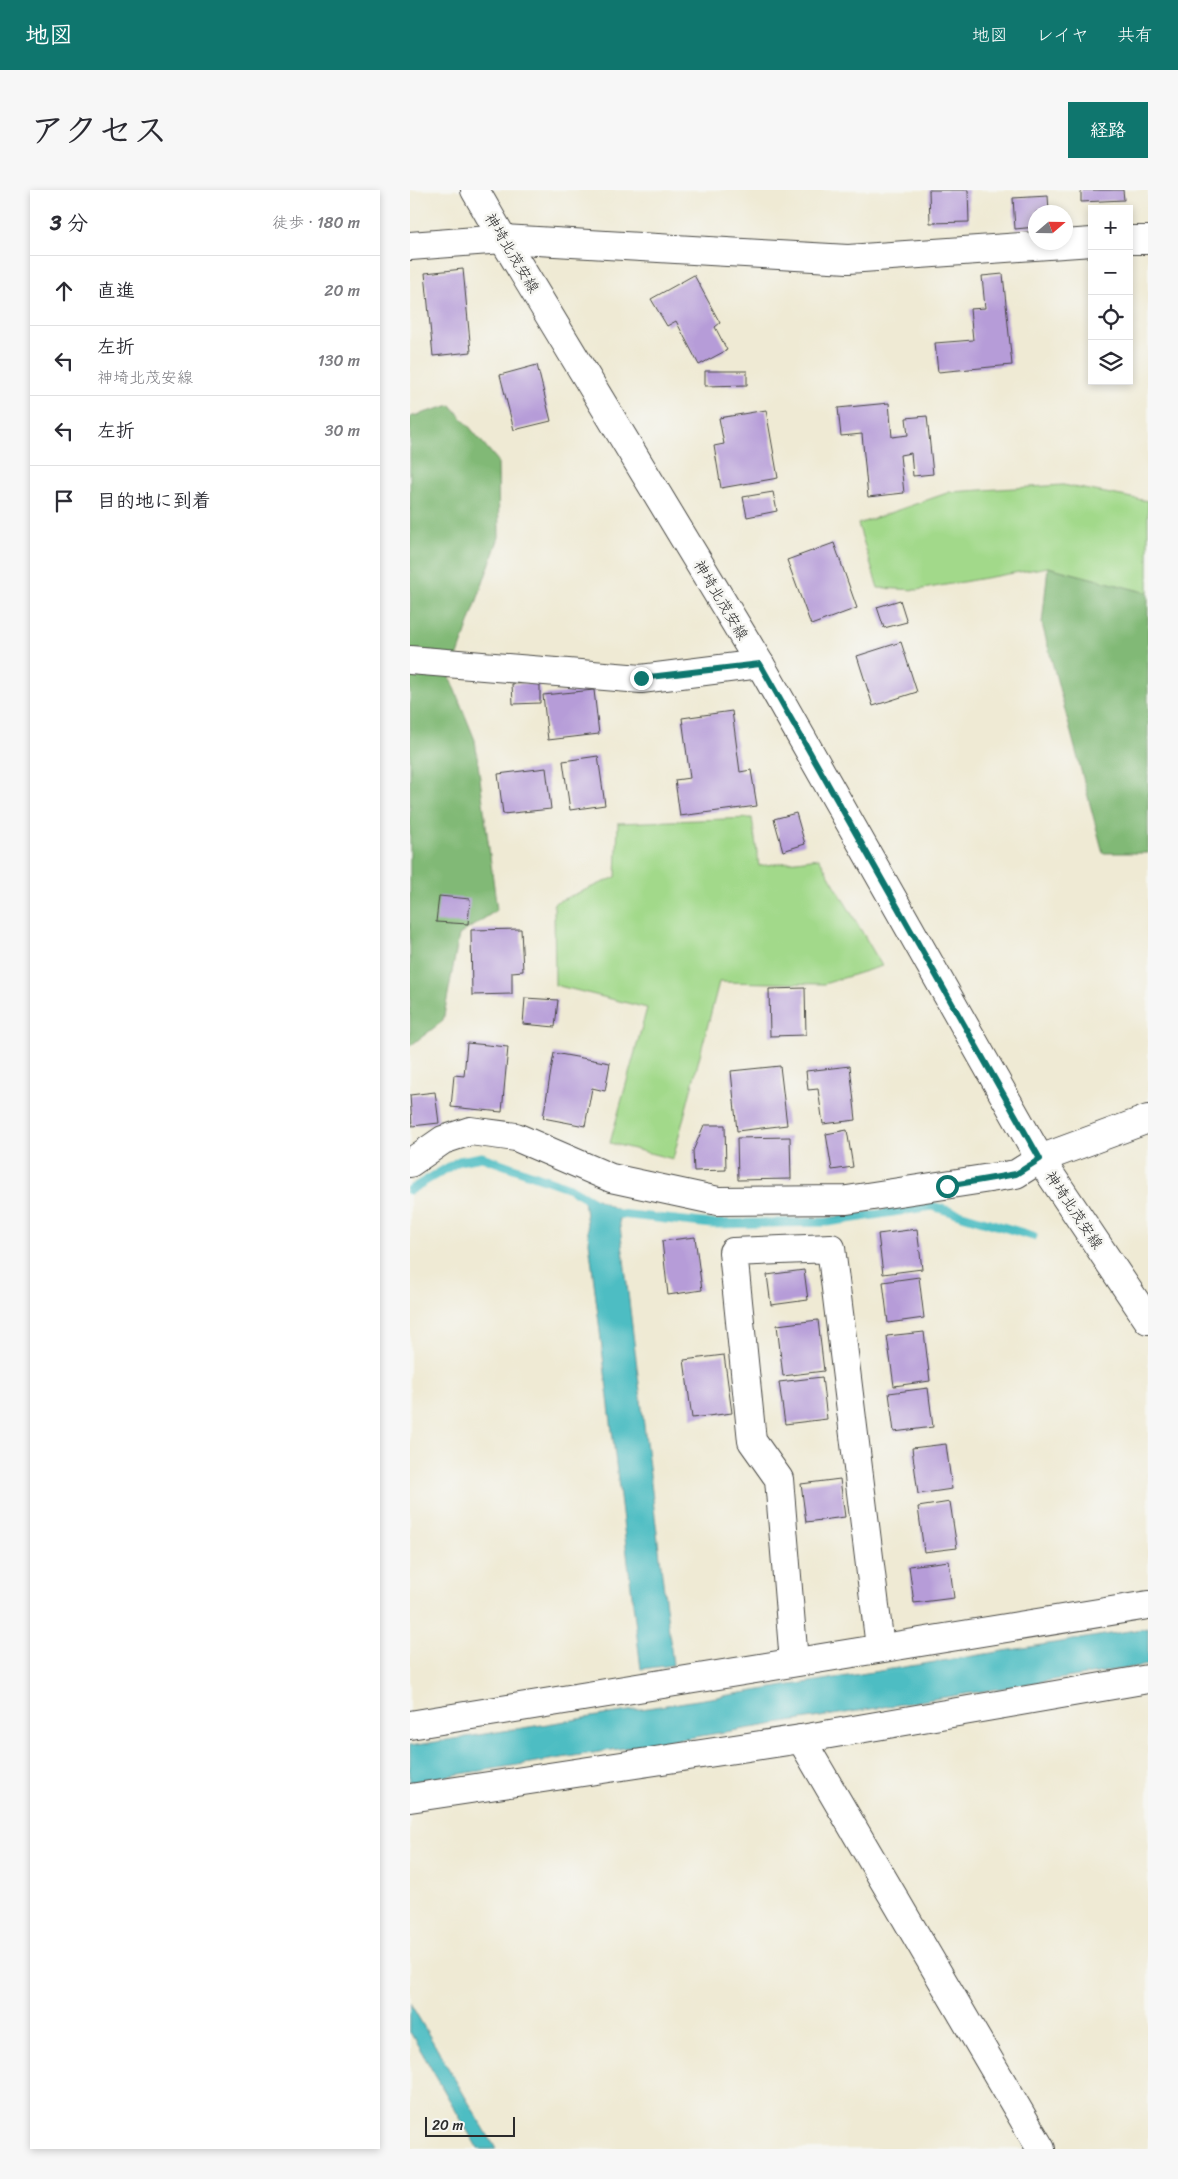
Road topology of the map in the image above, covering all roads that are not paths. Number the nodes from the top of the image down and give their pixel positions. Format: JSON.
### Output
{"nodes":[{"id":1,"x":475,"y":190,"type":"edge"},
{"id":2,"x":503,"y":239,"type":"junction"},
{"id":3,"x":1133,"y":240,"type":"edge"},
{"id":4,"x":1148,"y":240,"type":"edge"},
{"id":5,"x":1088,"y":242,"type":"edge"},
{"id":6,"x":410,"y":246,"type":"edge"},
{"id":7,"x":410,"y":660,"type":"edge"},
{"id":8,"x":760,"y":664,"type":"junction"},
{"id":9,"x":1148,"y":1119,"type":"edge"},
{"id":10,"x":1040,"y":1159,"type":"junction"},
{"id":11,"x":410,"y":1163,"type":"edge"},
{"id":12,"x":1148,"y":1320,"type":"edge"},
{"id":13,"x":1148,"y":1605,"type":"edge"},
{"id":14,"x":880,"y":1647,"type":"junction"},
{"id":15,"x":794,"y":1662,"type":"junction"},
{"id":16,"x":1148,"y":1679,"type":"edge"},
{"id":17,"x":410,"y":1725,"type":"edge"},
{"id":18,"x":801,"y":1739,"type":"junction"},
{"id":19,"x":410,"y":1798,"type":"edge"},
{"id":20,"x":1042,"y":2149,"type":"edge"}],
"edges":[{"from":1,"to":2,"type":"street","name":"神埼北茂安線"},
{"from":2,"to":5,"type":"street"},
{"from":2,"to":6,"type":"street"},
{"from":2,"to":8,"type":"street","name":"神埼北茂安線"},
{"from":3,"to":4,"type":"street"},
{"from":7,"to":8,"type":"street"},
{"from":8,"to":10,"type":"street","name":"神埼北茂安線"},
{"from":9,"to":10,"type":"street"},
{"from":10,"to":11,"type":"street"},
{"from":10,"to":12,"type":"street","name":"神埼北茂安線"},
{"from":13,"to":14,"type":"street"},
{"from":14,"to":15,"type":"street"},
{"from":14,"to":15,"type":"street"},
{"from":15,"to":17,"type":"street"},
{"from":16,"to":18,"type":"street"},
{"from":18,"to":19,"type":"street"},
{"from":18,"to":20,"type":"street"}]}
